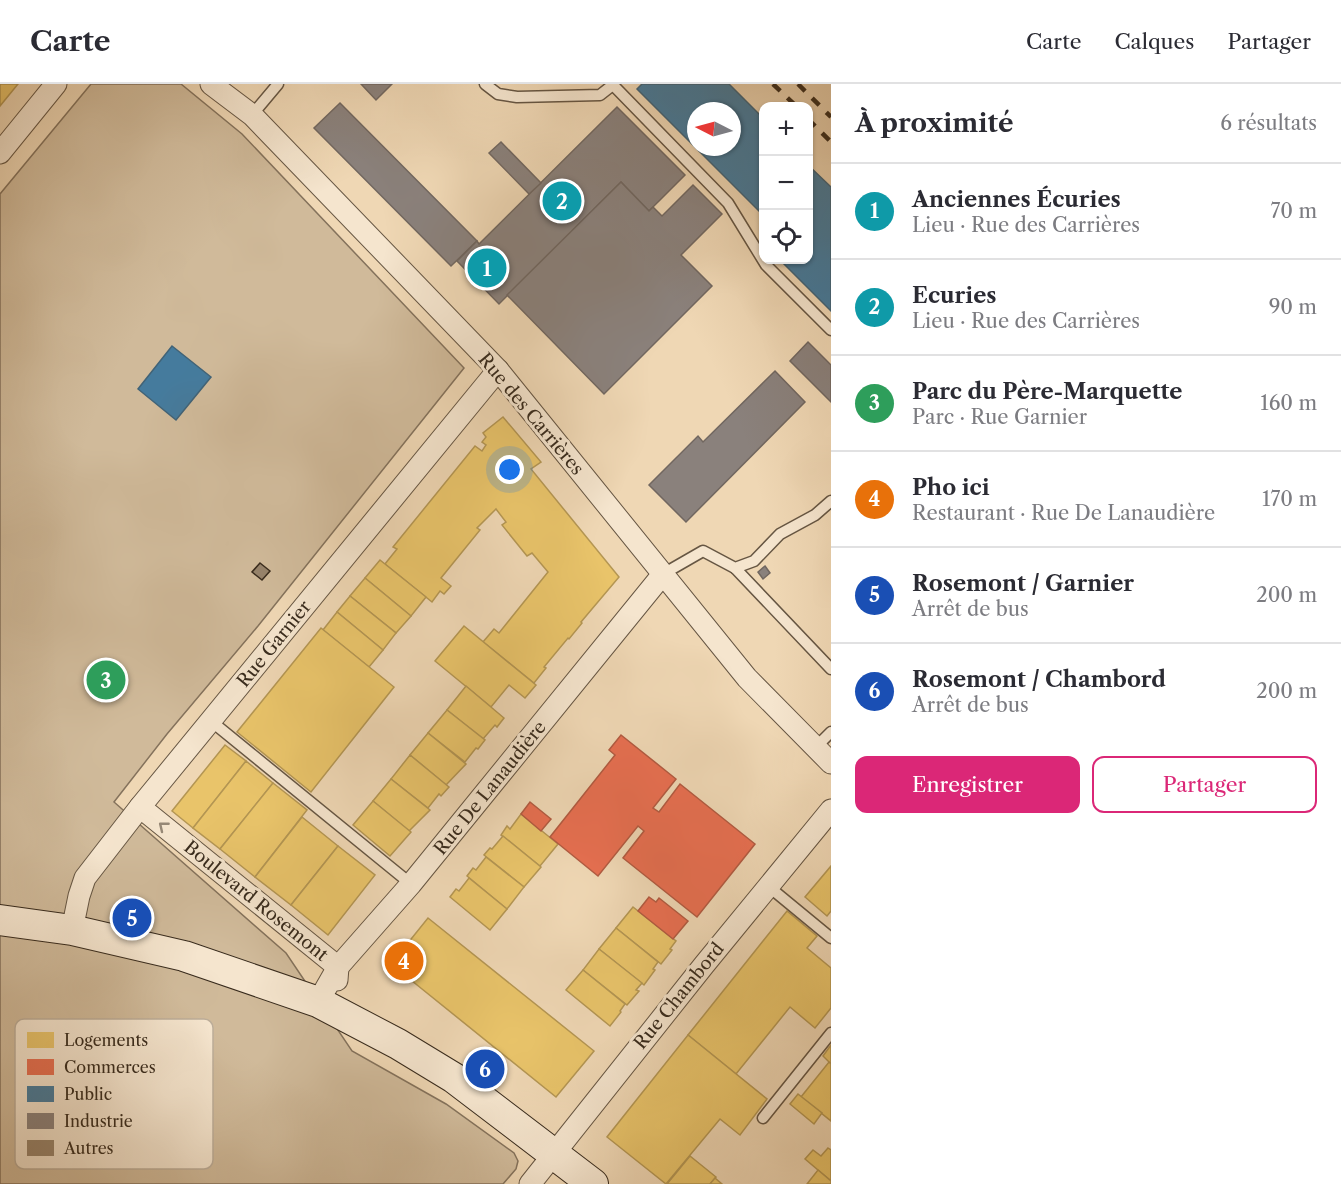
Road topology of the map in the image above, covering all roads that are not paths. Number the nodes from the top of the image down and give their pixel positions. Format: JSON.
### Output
{"nodes":[{"id":1,"x":57,"y":84,"type":"edge"},
{"id":2,"x":211,"y":84,"type":"edge"},
{"id":3,"x":279,"y":84,"type":"edge"},
{"id":4,"x":485,"y":84,"type":"edge"},
{"id":5,"x":613,"y":85,"type":"edge"},
{"id":6,"x":252,"y":115,"type":"junction"},
{"id":7,"x":3,"y":144,"type":"edge"},
{"id":8,"x":831,"y":330,"type":"edge"},
{"id":9,"x":498,"y":370,"type":"junction"},
{"id":10,"x":831,"y":501,"type":"edge"},
{"id":11,"x":735,"y":568,"type":"junction"},
{"id":12,"x":663,"y":574,"type":"junction"},
{"id":13,"x":831,"y":669,"type":"edge"},
{"id":14,"x":211,"y":721,"type":"junction"},
{"id":15,"x":831,"y":732,"type":"edge"},
{"id":16,"x":816,"y":747,"type":"junction"},
{"id":17,"x":831,"y":763,"type":"edge"},
{"id":18,"x":140,"y":807,"type":"junction"},
{"id":19,"x":831,"y":810,"type":"edge"},
{"id":20,"x":411,"y":884,"type":"junction"},
{"id":21,"x":768,"y":886,"type":"junction"},
{"id":22,"x":0,"y":920,"type":"edge"},
{"id":23,"x":72,"y":930,"type":"junction"},
{"id":24,"x":831,"y":938,"type":"edge"},
{"id":25,"x":338,"y":967,"type":"junction"},
{"id":26,"x":327,"y":1006,"type":"junction"},
{"id":27,"x":831,"y":1033,"type":"edge"},
{"id":28,"x":763,"y":1118,"type":"dead end"},
{"id":29,"x":554,"y":1154,"type":"junction"},
{"id":30,"x":530,"y":1184,"type":"edge"},
{"id":31,"x":593,"y":1184,"type":"edge"}],
"edges":[{"from":1,"to":7,"type":"street"},
{"from":2,"to":6,"type":"street","name":"Rue des Carrières"},
{"from":3,"to":6,"type":"lane"},
{"from":4,"to":5,"type":"lane"},
{"from":5,"to":8,"type":"lane"},
{"from":6,"to":9,"type":"street","name":"Rue des Carrières"},
{"from":9,"to":12,"type":"street","name":"Rue des Carrières"},
{"from":9,"to":14,"type":"street","name":"Rue Garnier"},
{"from":10,"to":11,"type":"lane"},
{"from":11,"to":12,"type":"lane"},
{"from":11,"to":13,"type":"lane"},
{"from":12,"to":16,"type":"street","name":"Rue des Carrières"},
{"from":12,"to":20,"type":"street","name":"Rue De Lanaudière"},
{"from":14,"to":18,"type":"street","name":"Rue Garnier"},
{"from":14,"to":20,"type":"lane"},
{"from":15,"to":16,"type":"lane"},
{"from":16,"to":17,"type":"street","name":"Rue des Carrières"},
{"from":18,"to":23,"type":"street","name":"Rue Garnier"},
{"from":25,"to":18,"type":"street","name":"Boulevard Rosemont","one_way":true},
{"from":19,"to":21,"type":"street","name":"Rue Chambord"},
{"from":20,"to":25,"type":"street","name":"Rue De Lanaudière"},
{"from":21,"to":24,"type":"lane"},
{"from":21,"to":29,"type":"street","name":"Rue Chambord"},
{"from":22,"to":23,"type":"main road"},
{"from":23,"to":26,"type":"main road"},
{"from":25,"to":26,"type":"street","name":"Boulevard Rosemont"},
{"from":26,"to":29,"type":"main road"},
{"from":27,"to":28,"type":"lane"},
{"from":29,"to":30,"type":"street","name":"Rue Chambord"},
{"from":29,"to":31,"type":"main road"}]}
